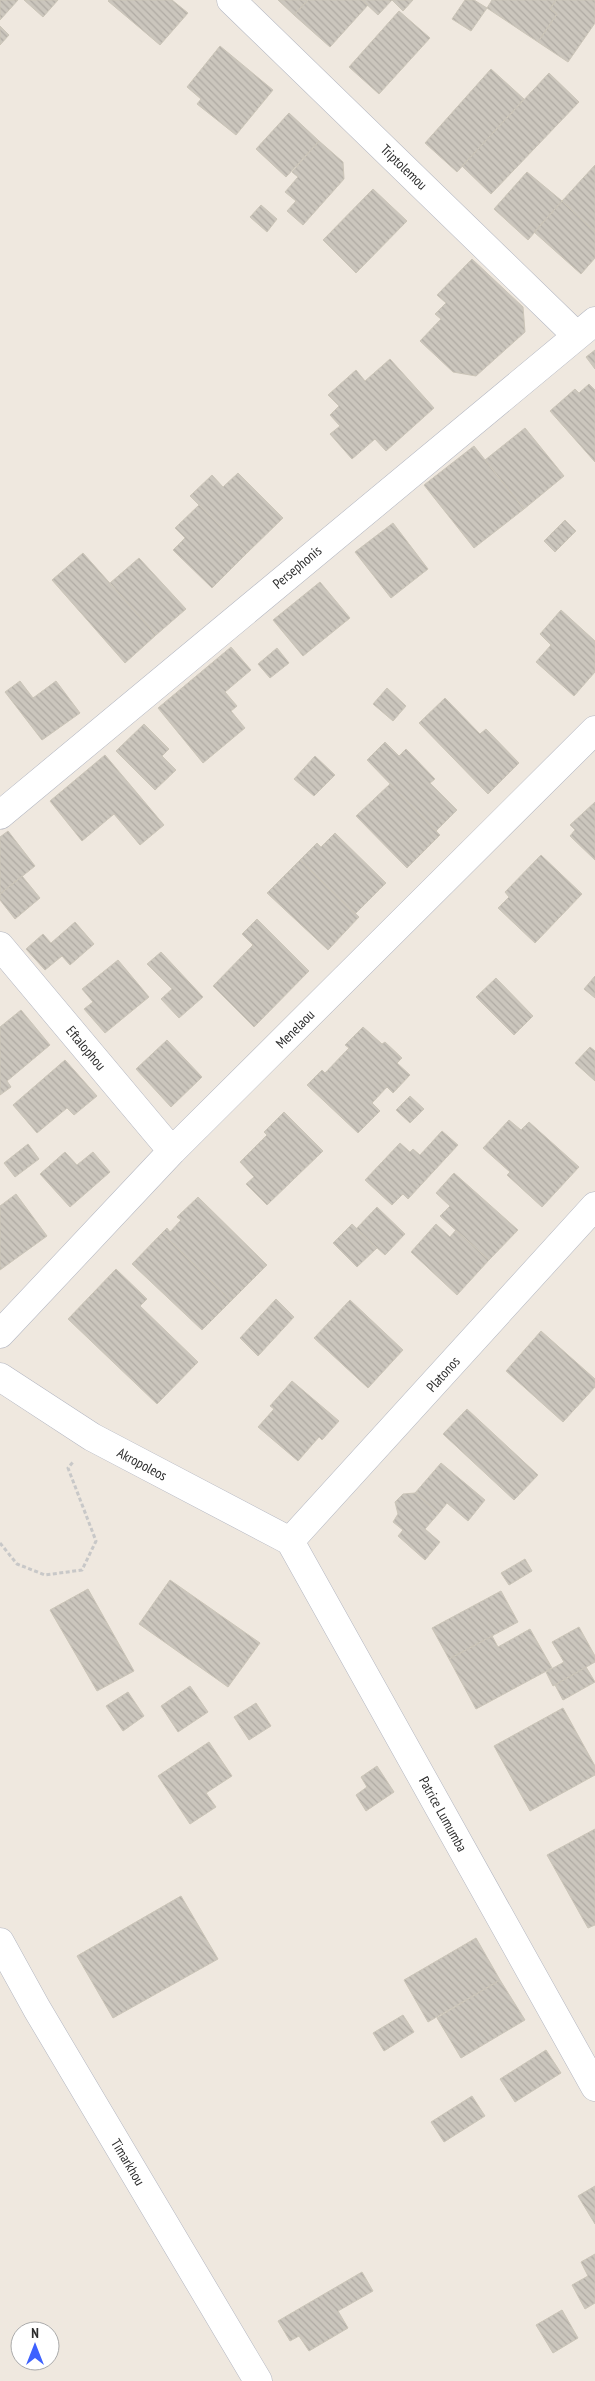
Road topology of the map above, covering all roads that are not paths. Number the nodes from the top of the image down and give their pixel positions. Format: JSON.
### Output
{"nodes":[{"id":1,"x":231,"y":0,"type":"edge"},
{"id":2,"x":585,"y":328,"type":"edge"},
{"id":3,"x":595,"y":730,"type":"edge"},
{"id":4,"x":0,"y":815,"type":"edge"},
{"id":5,"x":0,"y":946,"type":"edge"},
{"id":6,"x":172,"y":1151,"type":"junction"},
{"id":7,"x":595,"y":1206,"type":"edge"},
{"id":8,"x":0,"y":1334,"type":"edge"},
{"id":9,"x":0,"y":1377,"type":"edge"},
{"id":10,"x":290,"y":1541,"type":"junction"},
{"id":11,"x":0,"y":1942,"type":"edge"},
{"id":12,"x":595,"y":2087,"type":"edge"},
{"id":13,"x":258,"y":2381,"type":"edge"}],
"edges":[{"from":1,"to":2,"type":"street","name":"Triptolemou"},
{"from":2,"to":4,"type":"street","name":"Persephonis"},
{"from":3,"to":6,"type":"street","name":"Menelaou"},
{"from":5,"to":6,"type":"street","name":"Eftalophou"},
{"from":6,"to":8,"type":"street","name":"Menelaou"},
{"from":7,"to":10,"type":"street","name":"Platonos"},
{"from":9,"to":10,"type":"street","name":"Akropoleos"},
{"from":10,"to":12,"type":"street","name":"Patrice Lumumba"},
{"from":11,"to":13,"type":"street","name":"Timarkhou"}]}
